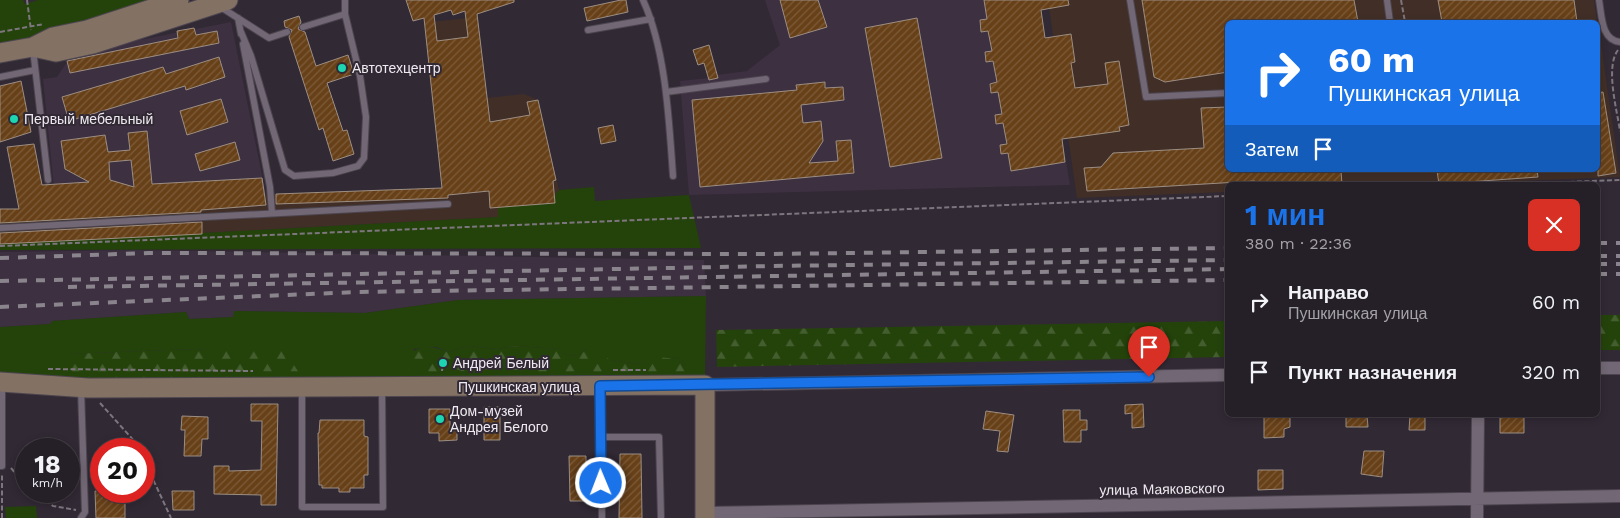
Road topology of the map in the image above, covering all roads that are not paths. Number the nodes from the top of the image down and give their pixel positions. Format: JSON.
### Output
{"nodes":[{"id":1,"x":179,"y":0,"type":"edge"},
{"id":2,"x":345,"y":0,"type":"edge"},
{"id":3,"x":643,"y":0,"type":"edge"},
{"id":4,"x":1130,"y":0,"type":"edge"},
{"id":5,"x":1386,"y":0,"type":"edge"},
{"id":6,"x":1599,"y":0,"type":"edge"},
{"id":7,"x":222,"y":2,"type":"edge"},
{"id":8,"x":344,"y":14,"type":"junction"},
{"id":9,"x":238,"y":18,"type":"junction"},
{"id":10,"x":650,"y":19,"type":"junction"},
{"id":11,"x":1390,"y":20,"type":"edge"},
{"id":12,"x":303,"y":27,"type":"dead end"},
{"id":13,"x":588,"y":30,"type":"dead end"},
{"id":14,"x":241,"y":32,"type":"junction"},
{"id":15,"x":287,"y":32,"type":"dead end"},
{"id":16,"x":1620,"y":42,"type":"edge"},
{"id":17,"x":33,"y":47,"type":"junction"},
{"id":18,"x":0,"y":52,"type":"edge"},
{"id":19,"x":36,"y":70,"type":"junction"},
{"id":20,"x":0,"y":77,"type":"edge"},
{"id":21,"x":766,"y":79,"type":"dead end"},
{"id":22,"x":666,"y":92,"type":"junction"},
{"id":23,"x":1225,"y":93,"type":"edge"},
{"id":24,"x":673,"y":176,"type":"dead end"},
{"id":25,"x":48,"y":180,"type":"dead end"},
{"id":26,"x":448,"y":204,"type":"dead end"},
{"id":27,"x":272,"y":213,"type":"junction"},
{"id":28,"x":0,"y":228,"type":"edge"},
{"id":29,"x":1600,"y":368,"type":"edge"},
{"id":30,"x":1620,"y":368,"type":"edge"},
{"id":31,"x":1225,"y":375,"type":"edge"},
{"id":32,"x":1,"y":382,"type":"edge"},
{"id":33,"x":705,"y":385,"type":"junction"},
{"id":34,"x":600,"y":386,"type":"junction"},
{"id":35,"x":302,"y":388,"type":"junction"},
{"id":36,"x":382,"y":388,"type":"junction"},
{"id":37,"x":81,"y":392,"type":"junction"},
{"id":38,"x":1478,"y":417,"type":"edge"},
{"id":39,"x":1,"y":433,"type":"edge"},
{"id":40,"x":601,"y":437,"type":"junction"},
{"id":41,"x":1,"y":466,"type":"edge"},
{"id":42,"x":1620,"y":496,"type":"edge"},
{"id":43,"x":1478,"y":498,"type":"junction"},
{"id":44,"x":83,"y":515,"type":"edge"},
{"id":45,"x":705,"y":515,"type":"edge"},
{"id":46,"x":602,"y":518,"type":"edge"},
{"id":47,"x":661,"y":518,"type":"edge"},
{"id":48,"x":1478,"y":518,"type":"edge"}],
"edges":[{"from":1,"to":17,"type":"street"},
{"from":2,"to":8,"type":"lane"},
{"from":3,"to":10,"type":"lane"},
{"from":4,"to":23,"type":"lane"},
{"from":5,"to":11,"type":"lane"},
{"from":6,"to":16,"type":"lane"},
{"from":7,"to":9,"type":"lane"},
{"from":7,"to":17,"type":"street"},
{"from":8,"to":12,"type":"lane"},
{"from":8,"to":14,"type":"lane"},
{"from":9,"to":14,"type":"lane"},
{"from":9,"to":15,"type":"lane"},
{"from":10,"to":13,"type":"lane"},
{"from":10,"to":22,"type":"lane"},
{"from":14,"to":27,"type":"lane"},
{"from":17,"to":18,"type":"street"},
{"from":17,"to":19,"type":"lane"},
{"from":19,"to":20,"type":"lane"},
{"from":19,"to":25,"type":"lane"},
{"from":21,"to":22,"type":"lane"},
{"from":22,"to":24,"type":"lane"},
{"from":26,"to":27,"type":"lane"},
{"from":27,"to":28,"type":"lane"},
{"from":29,"to":30,"type":"street"},
{"from":31,"to":33,"type":"street","name":"Пушкинская улица"},
{"from":32,"to":37,"type":"street","name":"Пушкинская улица"},
{"from":32,"to":39,"type":"lane"},
{"from":33,"to":34,"type":"street","name":"Пушкинская улица"},
{"from":33,"to":45,"type":"street"},
{"from":34,"to":36,"type":"street","name":"Пушкинская улица"},
{"from":34,"to":40,"type":"lane"},
{"from":35,"to":36,"type":"street","name":"Пушкинская улица"},
{"from":35,"to":36,"type":"lane"},
{"from":35,"to":37,"type":"street","name":"Пушкинская улица"},
{"from":37,"to":44,"type":"lane"},
{"from":38,"to":43,"type":"street"},
{"from":39,"to":41,"type":"lane"},
{"from":40,"to":46,"type":"lane"},
{"from":40,"to":47,"type":"lane"},
{"from":42,"to":43,"type":"street","name":"улица Маяковского"},
{"from":43,"to":45,"type":"street","name":"улица Маяковского"},
{"from":43,"to":48,"type":"street"}]}
